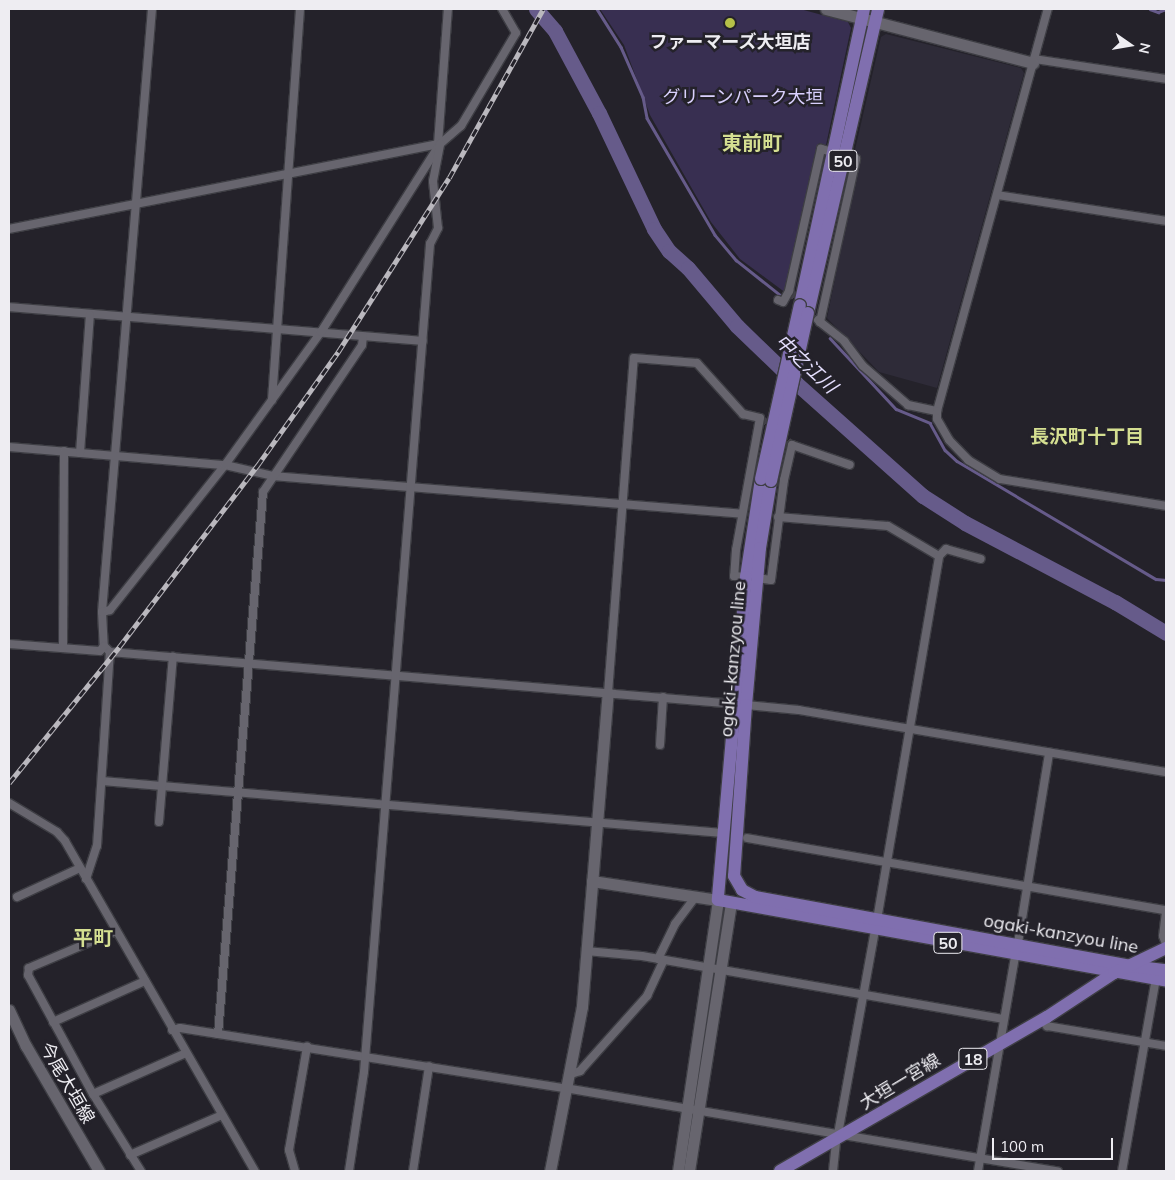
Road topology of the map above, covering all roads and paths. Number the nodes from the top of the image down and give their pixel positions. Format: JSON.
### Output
{"nodes":[{"id":1,"x":152,"y":9,"type":"edge"},
{"id":2,"x":300,"y":9,"type":"edge"},
{"id":3,"x":448,"y":9,"type":"edge"},
{"id":4,"x":502,"y":9,"type":"edge"},
{"id":5,"x":826,"y":9,"type":"edge"},
{"id":6,"x":878,"y":9,"type":"edge"},
{"id":7,"x":1048,"y":9,"type":"edge"},
{"id":8,"x":863,"y":14,"type":"edge"},
{"id":9,"x":875,"y":22,"type":"junction"},
{"id":10,"x":1034,"y":61,"type":"junction"},
{"id":11,"x":1166,"y":79,"type":"edge"},
{"id":12,"x":439,"y":144,"type":"junction"},
{"id":13,"x":839,"y":154,"type":"junction"},
{"id":14,"x":288,"y":175,"type":"junction"},
{"id":15,"x":996,"y":195,"type":"junction"},
{"id":16,"x":137,"y":205,"type":"junction"},
{"id":17,"x":1166,"y":221,"type":"edge"},
{"id":18,"x":9,"y":229,"type":"edge"},
{"id":19,"x":778,"y":300,"type":"dead end"},
{"id":20,"x":9,"y":307,"type":"edge"},
{"id":21,"x":90,"y":315,"type":"junction"},
{"id":22,"x":811,"y":315,"type":"junction"},
{"id":23,"x":127,"y":318,"type":"junction"},
{"id":24,"x":275,"y":329,"type":"junction"},
{"id":25,"x":322,"y":332,"type":"junction"},
{"id":26,"x":363,"y":337,"type":"junction"},
{"id":27,"x":423,"y":341,"type":"junction"},
{"id":28,"x":272,"y":400,"type":"junction"},
{"id":29,"x":937,"y":411,"type":"junction"},
{"id":30,"x":9,"y":447,"type":"edge"},
{"id":31,"x":64,"y":452,"type":"junction"},
{"id":32,"x":80,"y":453,"type":"junction"},
{"id":33,"x":116,"y":455,"type":"junction"},
{"id":34,"x":225,"y":465,"type":"junction"},
{"id":35,"x":850,"y":465,"type":"dead end"},
{"id":36,"x":273,"y":476,"type":"junction"},
{"id":37,"x":410,"y":487,"type":"junction"},
{"id":38,"x":622,"y":505,"type":"junction"},
{"id":39,"x":1166,"y":506,"type":"edge"},
{"id":40,"x":741,"y":514,"type":"junction"},
{"id":41,"x":778,"y":517,"type":"junction"},
{"id":42,"x":939,"y":556,"type":"junction"},
{"id":43,"x":981,"y":559,"type":"dead end"},
{"id":44,"x":752,"y":578,"type":"junction"},
{"id":45,"x":102,"y":612,"type":"junction"},
{"id":46,"x":9,"y":644,"type":"edge"},
{"id":47,"x":64,"y":648,"type":"junction"},
{"id":48,"x":107,"y":649,"type":"junction"},
{"id":49,"x":173,"y":657,"type":"junction"},
{"id":50,"x":249,"y":664,"type":"junction"},
{"id":51,"x":396,"y":676,"type":"junction"},
{"id":52,"x":608,"y":693,"type":"junction"},
{"id":53,"x":663,"y":698,"type":"junction"},
{"id":54,"x":741,"y":704,"type":"junction"},
{"id":55,"x":910,"y":729,"type":"junction"},
{"id":56,"x":660,"y":745,"type":"dead end"},
{"id":57,"x":1049,"y":753,"type":"junction"},
{"id":58,"x":1166,"y":772,"type":"edge"},
{"id":59,"x":102,"y":781,"type":"junction"},
{"id":60,"x":162,"y":786,"type":"junction"},
{"id":61,"x":238,"y":792,"type":"junction"},
{"id":62,"x":9,"y":803,"type":"edge"},
{"id":63,"x":385,"y":804,"type":"junction"},
{"id":64,"x":159,"y":822,"type":"dead end"},
{"id":65,"x":596,"y":822,"type":"junction"},
{"id":66,"x":724,"y":833,"type":"junction"},
{"id":67,"x":747,"y":838,"type":"dead end"},
{"id":68,"x":886,"y":862,"type":"junction"},
{"id":69,"x":80,"y":868,"type":"junction"},
{"id":70,"x":734,"y":876,"type":"junction"},
{"id":71,"x":86,"y":879,"type":"junction"},
{"id":72,"x":592,"y":881,"type":"junction"},
{"id":73,"x":1027,"y":886,"type":"junction"},
{"id":74,"x":695,"y":897,"type":"junction"},
{"id":75,"x":755,"y":897,"type":"junction"},
{"id":76,"x":17,"y":898,"type":"dead end"},
{"id":77,"x":718,"y":900,"type":"junction"},
{"id":78,"x":731,"y":903,"type":"junction"},
{"id":79,"x":1166,"y":911,"type":"edge"},
{"id":80,"x":876,"y":925,"type":"junction"},
{"id":81,"x":116,"y":931,"type":"junction"},
{"id":82,"x":1166,"y":946,"type":"edge"},
{"id":83,"x":1016,"y":949,"type":"junction"},
{"id":84,"x":586,"y":951,"type":"junction"},
{"id":85,"x":661,"y":960,"type":"junction"},
{"id":86,"x":1131,"y":966,"type":"junction"},
{"id":87,"x":707,"y":968,"type":"junction"},
{"id":88,"x":720,"y":970,"type":"junction"},
{"id":89,"x":1166,"y":970,"type":"edge"},
{"id":90,"x":1114,"y":973,"type":"junction"},
{"id":91,"x":1161,"y":980,"type":"edge"},
{"id":92,"x":145,"y":981,"type":"junction"},
{"id":93,"x":863,"y":994,"type":"junction"},
{"id":94,"x":9,"y":1010,"type":"edge"},
{"id":95,"x":1003,"y":1019,"type":"junction"},
{"id":96,"x":1042,"y":1019,"type":"junction"},
{"id":97,"x":53,"y":1022,"type":"junction"},
{"id":98,"x":172,"y":1030,"type":"junction"},
{"id":99,"x":218,"y":1034,"type":"junction"},
{"id":100,"x":1144,"y":1042,"type":"junction"},
{"id":101,"x":998,"y":1046,"type":"junction"},
{"id":102,"x":1166,"y":1046,"type":"edge"},
{"id":103,"x":307,"y":1047,"type":"junction"},
{"id":104,"x":186,"y":1053,"type":"junction"},
{"id":105,"x":365,"y":1056,"type":"junction"},
{"id":106,"x":429,"y":1066,"type":"junction"},
{"id":107,"x":568,"y":1075,"type":"junction"},
{"id":108,"x":565,"y":1088,"type":"junction"},
{"id":109,"x":93,"y":1094,"type":"junction"},
{"id":110,"x":686,"y":1110,"type":"junction"},
{"id":111,"x":699,"y":1112,"type":"junction"},
{"id":112,"x":222,"y":1115,"type":"junction"},
{"id":113,"x":840,"y":1137,"type":"junction"},
{"id":114,"x":130,"y":1155,"type":"junction"},
{"id":115,"x":980,"y":1159,"type":"junction"},
{"id":116,"x":100,"y":1171,"type":"edge"},
{"id":117,"x":140,"y":1171,"type":"edge"},
{"id":118,"x":255,"y":1171,"type":"edge"},
{"id":119,"x":295,"y":1171,"type":"edge"},
{"id":120,"x":349,"y":1171,"type":"edge"},
{"id":121,"x":413,"y":1171,"type":"edge"},
{"id":122,"x":550,"y":1171,"type":"edge"},
{"id":123,"x":678,"y":1171,"type":"edge"},
{"id":124,"x":689,"y":1171,"type":"edge"},
{"id":125,"x":780,"y":1171,"type":"edge"},
{"id":126,"x":834,"y":1171,"type":"edge"},
{"id":127,"x":978,"y":1171,"type":"edge"},
{"id":128,"x":1058,"y":1171,"type":"edge"},
{"id":129,"x":1122,"y":1171,"type":"edge"}],
"edges":[{"from":1,"to":16,"type":"street"},
{"from":2,"to":14,"type":"street"},
{"from":3,"to":12,"type":"street"},
{"from":4,"to":12,"type":"street"},
{"from":5,"to":8,"type":"street"},
{"from":6,"to":9,"type":"main road","name":"ogaki-kanzyou line","number":"50"},
{"from":7,"to":10,"type":"street"},
{"from":8,"to":9,"type":"street"},
{"from":8,"to":13,"type":"main road","name":"ogaki-kanzyou line","number":"50"},
{"from":9,"to":10,"type":"street"},
{"from":9,"to":13,"type":"main road","name":"ogaki-kanzyou line","number":"50"},
{"from":10,"to":11,"type":"street"},
{"from":10,"to":15,"type":"street"},
{"from":12,"to":14,"type":"street"},
{"from":12,"to":25,"type":"street"},
{"from":12,"to":27,"type":"street"},
{"from":13,"to":19,"type":"street"},
{"from":13,"to":22,"type":"main road","name":"ogaki-kanzyou line","number":"50"},
{"from":13,"to":22,"type":"street"},
{"from":14,"to":16,"type":"street"},
{"from":14,"to":24,"type":"street"},
{"from":15,"to":17,"type":"street"},
{"from":15,"to":29,"type":"street"},
{"from":16,"to":18,"type":"street"},
{"from":16,"to":23,"type":"street"},
{"from":20,"to":21,"type":"street"},
{"from":21,"to":23,"type":"street"},
{"from":21,"to":32,"type":"street"},
{"from":22,"to":29,"type":"street"},
{"from":22,"to":44,"type":"main road","name":"ogaki-kanzyou line","number":"50","bridge":true},
{"from":23,"to":24,"type":"street"},
{"from":23,"to":33,"type":"street"},
{"from":24,"to":25,"type":"street"},
{"from":24,"to":28,"type":"street"},
{"from":25,"to":26,"type":"street"},
{"from":25,"to":28,"type":"street"},
{"from":26,"to":27,"type":"street"},
{"from":26,"to":36,"type":"street"},
{"from":27,"to":37,"type":"street"},
{"from":28,"to":34,"type":"street"},
{"from":29,"to":39,"type":"street"},
{"from":30,"to":31,"type":"street"},
{"from":31,"to":32,"type":"street"},
{"from":31,"to":47,"type":"street"},
{"from":32,"to":33,"type":"street"},
{"from":33,"to":34,"type":"street"},
{"from":33,"to":45,"type":"street"},
{"from":34,"to":36,"type":"street"},
{"from":34,"to":45,"type":"street"},
{"from":35,"to":41,"type":"street"},
{"from":36,"to":37,"type":"street"},
{"from":36,"to":50,"type":"street"},
{"from":37,"to":38,"type":"street"},
{"from":37,"to":51,"type":"street"},
{"from":38,"to":40,"type":"street"},
{"from":38,"to":40,"type":"street"},
{"from":38,"to":52,"type":"street"},
{"from":40,"to":44,"type":"street"},
{"from":41,"to":42,"type":"street"},
{"from":41,"to":44,"type":"street"},
{"from":42,"to":43,"type":"street"},
{"from":42,"to":55,"type":"street"},
{"from":44,"to":54,"type":"main road","name":"ogaki-kanzyou line","number":"50"},
{"from":45,"to":48,"type":"street"},
{"from":46,"to":47,"type":"street"},
{"from":47,"to":48,"type":"street"},
{"from":48,"to":49,"type":"street"},
{"from":48,"to":59,"type":"street"},
{"from":49,"to":50,"type":"street"},
{"from":49,"to":60,"type":"street"},
{"from":50,"to":51,"type":"street"},
{"from":50,"to":61,"type":"street"},
{"from":51,"to":52,"type":"street"},
{"from":51,"to":63,"type":"street"},
{"from":52,"to":53,"type":"street"},
{"from":52,"to":65,"type":"street"},
{"from":53,"to":54,"type":"street"},
{"from":53,"to":56,"type":"street"},
{"from":54,"to":55,"type":"street"},
{"from":54,"to":66,"type":"main road","name":"ogaki-kanzyou line","number":"50"},
{"from":54,"to":70,"type":"main road","name":"ogaki-kanzyou line","number":"50"},
{"from":55,"to":57,"type":"street"},
{"from":55,"to":68,"type":"street"},
{"from":57,"to":58,"type":"street"},
{"from":57,"to":73,"type":"street"},
{"from":59,"to":60,"type":"street"},
{"from":59,"to":71,"type":"street"},
{"from":60,"to":61,"type":"street"},
{"from":60,"to":64,"type":"street"},
{"from":61,"to":63,"type":"street"},
{"from":61,"to":99,"type":"street"},
{"from":62,"to":69,"type":"street"},
{"from":63,"to":65,"type":"street"},
{"from":63,"to":105,"type":"street"},
{"from":65,"to":66,"type":"street"},
{"from":65,"to":72,"type":"street"},
{"from":66,"to":77,"type":"main road","name":"ogaki-kanzyou line","number":"50"},
{"from":67,"to":68,"type":"street"},
{"from":68,"to":73,"type":"street"},
{"from":68,"to":80,"type":"street"},
{"from":69,"to":71,"type":"street"},
{"from":69,"to":76,"type":"street"},
{"from":70,"to":75,"type":"main road"},
{"from":70,"to":78,"type":"main road","number":"50"},
{"from":71,"to":81,"type":"street"},
{"from":72,"to":74,"type":"street"},
{"from":72,"to":84,"type":"street"},
{"from":73,"to":79,"type":"street"},
{"from":73,"to":83,"type":"street"},
{"from":74,"to":77,"type":"street"},
{"from":74,"to":85,"type":"street"},
{"from":75,"to":78,"type":"main road","number":"50"},
{"from":75,"to":80,"type":"main road","name":"ogaki-kanzyou line","number":"50"},
{"from":77,"to":78,"type":"main road","number":"50"},
{"from":77,"to":87,"type":"street"},
{"from":78,"to":80,"type":"main road","name":"ogaki-kanzyou line","number":"50"},
{"from":78,"to":88,"type":"street"},
{"from":79,"to":82,"type":"street"},
{"from":80,"to":83,"type":"main road","name":"ogaki-kanzyou line","number":"50"},
{"from":80,"to":93,"type":"street"},
{"from":81,"to":92,"type":"street"},
{"from":81,"to":97,"type":"street"},
{"from":82,"to":86,"type":"main road","name":"大垣一宮線","number":"18"},
{"from":83,"to":86,"type":"main road","name":"ogaki-kanzyou line","number":"50"},
{"from":83,"to":90,"type":"main road","name":"ogaki-kanzyou line","number":"50"},
{"from":83,"to":95,"type":"street"},
{"from":84,"to":85,"type":"street"},
{"from":84,"to":107,"type":"street"},
{"from":85,"to":87,"type":"street"},
{"from":85,"to":107,"type":"street"},
{"from":86,"to":89,"type":"main road","name":"ogaki-kanzyou line","number":"50"},
{"from":86,"to":90,"type":"main road","name":"大垣一宮線","number":"18"},
{"from":87,"to":88,"type":"street"},
{"from":87,"to":110,"type":"street"},
{"from":88,"to":93,"type":"street"},
{"from":88,"to":111,"type":"street"},
{"from":90,"to":91,"type":"main road","name":"ogaki-kanzyou line","number":"50"},
{"from":90,"to":96,"type":"main road","name":"大垣一宮線","number":"18"},
{"from":91,"to":100,"type":"street"},
{"from":92,"to":97,"type":"street"},
{"from":92,"to":98,"type":"street"},
{"from":93,"to":95,"type":"street"},
{"from":93,"to":113,"type":"street"},
{"from":94,"to":116,"type":"street","name":"今尾大垣線"},
{"from":95,"to":101,"type":"street"},
{"from":96,"to":100,"type":"street"},
{"from":96,"to":101,"type":"main road","name":"大垣一宮線","number":"18"},
{"from":97,"to":109,"type":"street"},
{"from":98,"to":99,"type":"street"},
{"from":98,"to":104,"type":"street"},
{"from":99,"to":103,"type":"street"},
{"from":100,"to":102,"type":"street"},
{"from":100,"to":129,"type":"street"},
{"from":101,"to":113,"type":"main road","name":"大垣一宮線","number":"18"},
{"from":101,"to":115,"type":"street"},
{"from":103,"to":105,"type":"street"},
{"from":103,"to":119,"type":"street"},
{"from":104,"to":109,"type":"street"},
{"from":104,"to":112,"type":"street"},
{"from":105,"to":106,"type":"street"},
{"from":105,"to":120,"type":"street"},
{"from":106,"to":108,"type":"street"},
{"from":106,"to":121,"type":"street"},
{"from":107,"to":108,"type":"street"},
{"from":108,"to":110,"type":"street"},
{"from":108,"to":122,"type":"street"},
{"from":109,"to":114,"type":"street"},
{"from":110,"to":111,"type":"street"},
{"from":110,"to":123,"type":"street"},
{"from":111,"to":113,"type":"street"},
{"from":111,"to":124,"type":"street"},
{"from":112,"to":114,"type":"street"},
{"from":112,"to":118,"type":"street"},
{"from":113,"to":115,"type":"street"},
{"from":113,"to":125,"type":"main road","name":"大垣一宮線","number":"18"},
{"from":113,"to":126,"type":"street"},
{"from":114,"to":117,"type":"street"},
{"from":115,"to":127,"type":"street"},
{"from":115,"to":128,"type":"street"}]}
